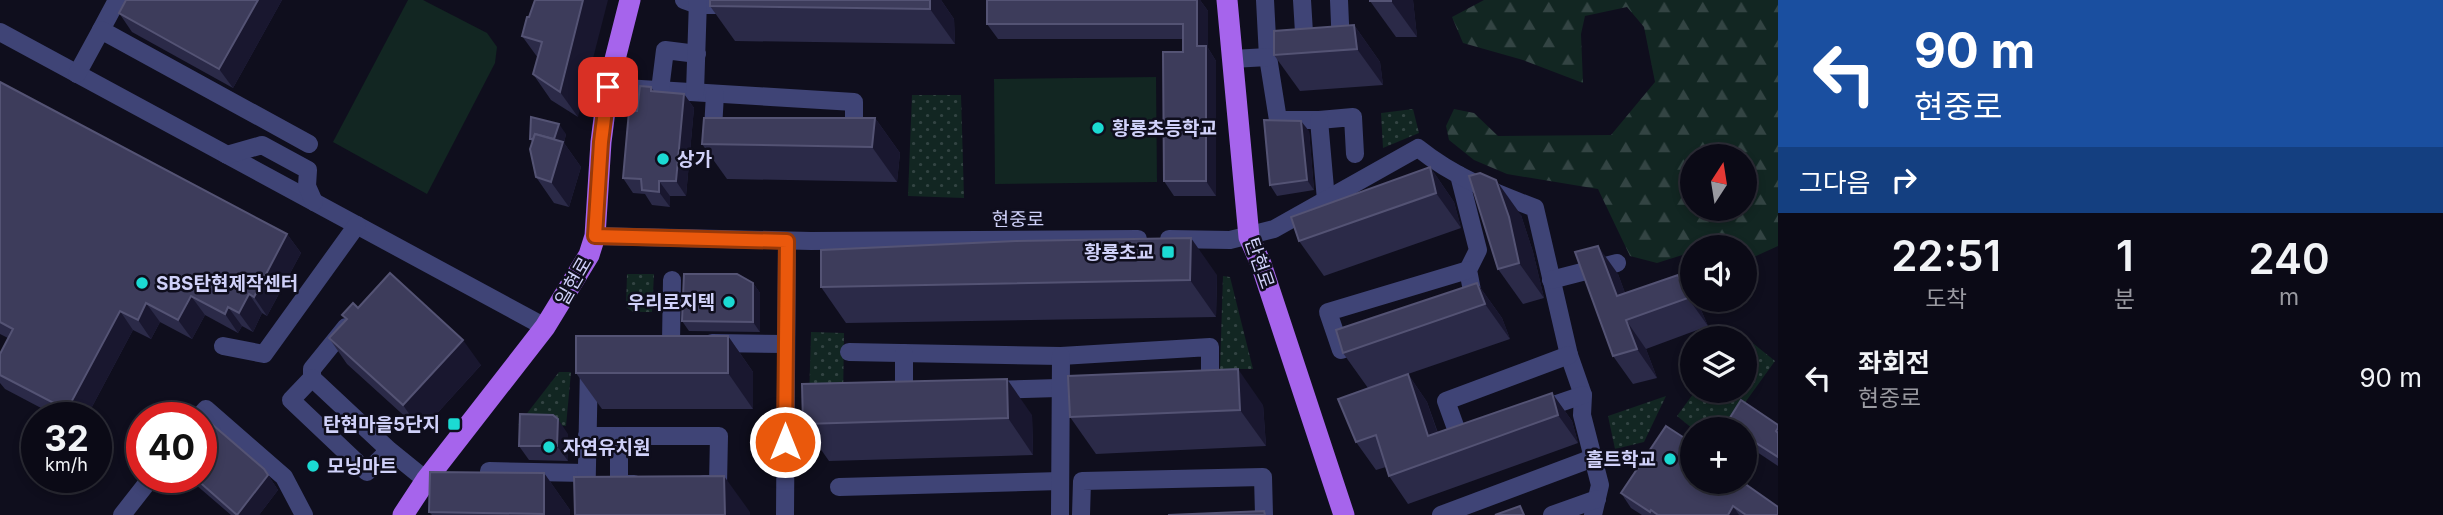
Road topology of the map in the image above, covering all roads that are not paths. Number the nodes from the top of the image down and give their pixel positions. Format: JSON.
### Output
{"nodes":[{"id":1,"x":117,"y":0,"type":"edge"},
{"id":2,"x":630,"y":0,"type":"edge"},
{"id":3,"x":1227,"y":0,"type":"edge"},
{"id":4,"x":1265,"y":0,"type":"edge"},
{"id":5,"x":1302,"y":0,"type":"edge"},
{"id":6,"x":1339,"y":0,"type":"edge"},
{"id":7,"x":694,"y":2,"type":"edge"},
{"id":8,"x":749,"y":5,"type":"edge"},
{"id":9,"x":101,"y":30,"type":"junction"},
{"id":10,"x":0,"y":32,"type":"edge"},
{"id":11,"x":696,"y":54,"type":"junction"},
{"id":12,"x":1268,"y":57,"type":"junction"},
{"id":13,"x":1232,"y":59,"type":"junction"},
{"id":14,"x":77,"y":74,"type":"junction"},
{"id":15,"x":608,"y":87,"type":"junction"},
{"id":16,"x":660,"y":90,"type":"junction"},
{"id":17,"x":695,"y":92,"type":"junction"},
{"id":18,"x":715,"y":94,"type":"junction"},
{"id":19,"x":1319,"y":120,"type":"junction"},
{"id":20,"x":739,"y":130,"type":"edge"},
{"id":21,"x":829,"y":134,"type":"edge"},
{"id":22,"x":309,"y":144,"type":"dead end"},
{"id":23,"x":1355,"y":154,"type":"dead end"},
{"id":24,"x":227,"y":155,"type":"junction"},
{"id":25,"x":1459,"y":175,"type":"junction"},
{"id":26,"x":1447,"y":191,"type":"dead end"},
{"id":27,"x":1326,"y":200,"type":"junction"},
{"id":28,"x":314,"y":202,"type":"junction"},
{"id":29,"x":357,"y":225,"type":"junction"},
{"id":30,"x":595,"y":236,"type":"junction"},
{"id":31,"x":1249,"y":237,"type":"junction"},
{"id":32,"x":787,"y":241,"type":"junction"},
{"id":33,"x":1616,"y":263,"type":"dead end"},
{"id":34,"x":1468,"y":270,"type":"junction"},
{"id":35,"x":672,"y":280,"type":"dead end"},
{"id":36,"x":1551,"y":280,"type":"junction"},
{"id":37,"x":1463,"y":310,"type":"edge"},
{"id":38,"x":360,"y":311,"type":"edge"},
{"id":39,"x":545,"y":327,"type":"junction"},
{"id":40,"x":1377,"y":338,"type":"edge"},
{"id":41,"x":785,"y":344,"type":"junction"},
{"id":42,"x":223,"y":346,"type":"dead end"},
{"id":43,"x":595,"y":350,"type":"edge"},
{"id":44,"x":849,"y":352,"type":"dead end"},
{"id":45,"x":904,"y":353,"type":"junction"},
{"id":46,"x":1569,"y":355,"type":"junction"},
{"id":47,"x":1061,"y":356,"type":"junction"},
{"id":48,"x":312,"y":378,"type":"junction"},
{"id":49,"x":1183,"y":381,"type":"edge"},
{"id":50,"x":1114,"y":386,"type":"edge"},
{"id":51,"x":930,"y":390,"type":"edge"},
{"id":52,"x":969,"y":390,"type":"edge"},
{"id":53,"x":1059,"y":390,"type":"junction"},
{"id":54,"x":1583,"y":395,"type":"junction"},
{"id":55,"x":1521,"y":416,"type":"edge"},
{"id":56,"x":217,"y":418,"type":"edge"},
{"id":57,"x":1484,"y":429,"type":"edge"},
{"id":58,"x":587,"y":436,"type":"junction"},
{"id":59,"x":619,"y":436,"type":"junction"},
{"id":60,"x":388,"y":450,"type":"junction"},
{"id":61,"x":1593,"y":458,"type":"junction"},
{"id":62,"x":489,"y":471,"type":"edge"},
{"id":63,"x":586,"y":473,"type":"junction"},
{"id":64,"x":426,"y":480,"type":"junction"},
{"id":65,"x":1060,"y":481,"type":"junction"},
{"id":66,"x":656,"y":484,"type":"edge"},
{"id":67,"x":681,"y":484,"type":"edge"},
{"id":68,"x":839,"y":487,"type":"dead end"},
{"id":69,"x":139,"y":493,"type":"edge"},
{"id":70,"x":1595,"y":507,"type":"edge"},
{"id":71,"x":122,"y":515,"type":"edge"},
{"id":72,"x":304,"y":515,"type":"edge"},
{"id":73,"x":403,"y":515,"type":"edge"},
{"id":74,"x":586,"y":515,"type":"edge"},
{"id":75,"x":785,"y":515,"type":"edge"},
{"id":76,"x":1060,"y":515,"type":"edge"},
{"id":77,"x":1082,"y":515,"type":"edge"},
{"id":78,"x":1264,"y":515,"type":"edge"},
{"id":79,"x":1344,"y":515,"type":"edge"},
{"id":80,"x":1441,"y":515,"type":"edge"},
{"id":81,"x":1552,"y":515,"type":"edge"}],
"edges":[{"from":1,"to":9,"type":"street"},
{"from":2,"to":15,"type":"main road","name":"일현로"},
{"from":3,"to":13,"type":"main road","name":"탄현로"},
{"from":4,"to":12,"type":"street"},
{"from":5,"to":6,"type":"street"},
{"from":7,"to":8,"type":"street"},
{"from":7,"to":11,"type":"street"},
{"from":9,"to":14,"type":"street"},
{"from":9,"to":22,"type":"street"},
{"from":10,"to":14,"type":"street"},
{"from":11,"to":16,"type":"street"},
{"from":11,"to":17,"type":"street"},
{"from":12,"to":13,"type":"street"},
{"from":12,"to":19,"type":"street"},
{"from":13,"to":31,"type":"main road","name":"탄현로"},
{"from":14,"to":24,"type":"street"},
{"from":15,"to":16,"type":"street"},
{"from":15,"to":30,"type":"main road","name":"일현로"},
{"from":16,"to":17,"type":"street"},
{"from":17,"to":18,"type":"street"},
{"from":18,"to":20,"type":"street"},
{"from":18,"to":21,"type":"street"},
{"from":19,"to":23,"type":"street"},
{"from":19,"to":27,"type":"street"},
{"from":24,"to":28,"type":"street"},
{"from":24,"to":28,"type":"street"},
{"from":25,"to":26,"type":"street"},
{"from":25,"to":27,"type":"street","name":"현중로"},
{"from":25,"to":34,"type":"street"},
{"from":25,"to":36,"type":"street"},
{"from":27,"to":31,"type":"street","name":"현중로"},
{"from":28,"to":29,"type":"street"},
{"from":29,"to":39,"type":"street"},
{"from":29,"to":42,"type":"street"},
{"from":30,"to":32,"type":"street","name":"현중로"},
{"from":30,"to":39,"type":"main road","name":"일현로"},
{"from":31,"to":32,"type":"street","name":"현중로"},
{"from":31,"to":79,"type":"main road","name":"탄현로"},
{"from":32,"to":41,"type":"street"},
{"from":33,"to":36,"type":"street"},
{"from":34,"to":37,"type":"street"},
{"from":34,"to":40,"type":"street"},
{"from":35,"to":41,"type":"street"},
{"from":36,"to":46,"type":"street"},
{"from":38,"to":48,"type":"street"},
{"from":39,"to":64,"type":"main road","name":"일현로"},
{"from":41,"to":75,"type":"street"},
{"from":43,"to":58,"type":"street"},
{"from":44,"to":45,"type":"street"},
{"from":45,"to":47,"type":"street"},
{"from":45,"to":51,"type":"street"},
{"from":46,"to":54,"type":"street"},
{"from":46,"to":57,"type":"street"},
{"from":47,"to":49,"type":"street"},
{"from":47,"to":53,"type":"street"},
{"from":48,"to":60,"type":"street"},
{"from":48,"to":60,"type":"street"},
{"from":50,"to":53,"type":"street"},
{"from":52,"to":53,"type":"street"},
{"from":53,"to":65,"type":"street"},
{"from":54,"to":55,"type":"street"},
{"from":54,"to":61,"type":"street"},
{"from":56,"to":72,"type":"street"},
{"from":58,"to":59,"type":"street"},
{"from":58,"to":63,"type":"street"},
{"from":59,"to":66,"type":"street"},
{"from":59,"to":67,"type":"street"},
{"from":60,"to":64,"type":"street"},
{"from":61,"to":70,"type":"street"},
{"from":61,"to":80,"type":"street"},
{"from":62,"to":63,"type":"street"},
{"from":63,"to":74,"type":"street"},
{"from":64,"to":73,"type":"main road","name":"일현로"},
{"from":65,"to":68,"type":"street"},
{"from":65,"to":76,"type":"street"},
{"from":69,"to":71,"type":"street"},
{"from":70,"to":81,"type":"street"},
{"from":77,"to":78,"type":"street"}]}
